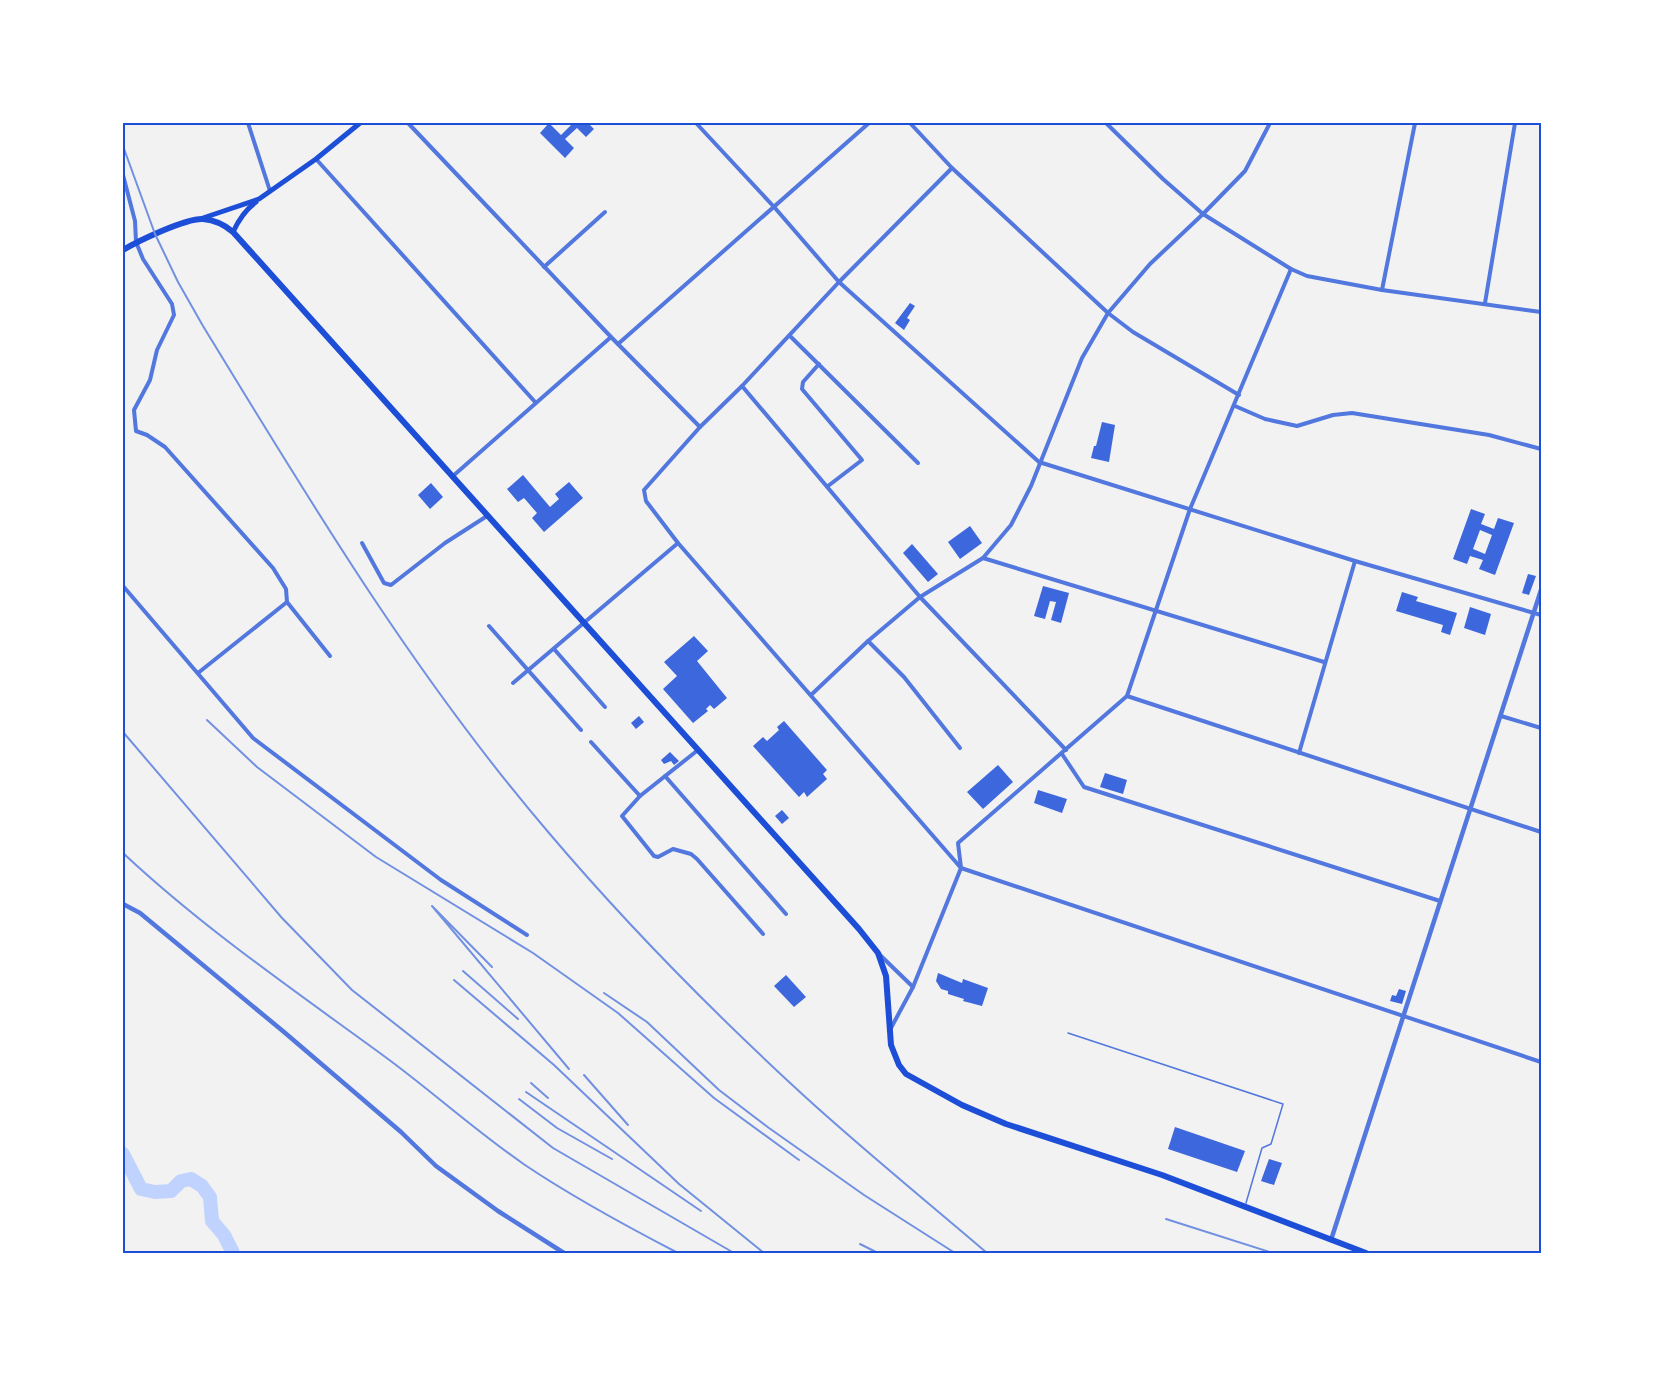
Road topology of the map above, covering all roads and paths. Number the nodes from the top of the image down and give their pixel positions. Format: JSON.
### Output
{"nodes":[{"id":1,"x":248,"y":123,"type":"edge"},
{"id":2,"x":360,"y":123,"type":"edge"},
{"id":3,"x":408,"y":123,"type":"edge"},
{"id":4,"x":696,"y":123,"type":"edge"},
{"id":5,"x":869,"y":123,"type":"edge"},
{"id":6,"x":910,"y":123,"type":"edge"},
{"id":7,"x":1106,"y":123,"type":"edge"},
{"id":8,"x":1270,"y":123,"type":"edge"},
{"id":9,"x":1415,"y":123,"type":"edge"},
{"id":10,"x":1515,"y":123,"type":"edge"},
{"id":11,"x":316,"y":159,"type":"junction"},
{"id":12,"x":952,"y":168,"type":"junction"},
{"id":13,"x":123,"y":175,"type":"edge"},
{"id":14,"x":271,"y":192,"type":"junction"},
{"id":15,"x":260,"y":199,"type":"junction"},
{"id":16,"x":775,"y":208,"type":"junction"},
{"id":17,"x":605,"y":212,"type":"dead end"},
{"id":18,"x":1203,"y":214,"type":"junction"},
{"id":19,"x":201,"y":219,"type":"junction"},
{"id":20,"x":233,"y":232,"type":"junction"},
{"id":21,"x":136,"y":242,"type":"junction"},
{"id":22,"x":123,"y":250,"type":"edge"},
{"id":23,"x":544,"y":267,"type":"junction"},
{"id":24,"x":1291,"y":269,"type":"junction"},
{"id":25,"x":839,"y":282,"type":"junction"},
{"id":26,"x":1382,"y":290,"type":"junction"},
{"id":27,"x":1485,"y":303,"type":"junction"},
{"id":28,"x":1541,"y":312,"type":"edge"},
{"id":29,"x":1108,"y":314,"type":"junction"},
{"id":30,"x":790,"y":336,"type":"junction"},
{"id":31,"x":610,"y":337,"type":"junction"},
{"id":32,"x":618,"y":344,"type":"junction"},
{"id":33,"x":819,"y":364,"type":"junction"},
{"id":34,"x":742,"y":386,"type":"junction"},
{"id":35,"x":1239,"y":395,"type":"junction"},
{"id":36,"x":536,"y":403,"type":"junction"},
{"id":37,"x":1234,"y":406,"type":"junction"},
{"id":38,"x":700,"y":427,"type":"junction"},
{"id":39,"x":1541,"y":449,"type":"edge"},
{"id":40,"x":1040,"y":462,"type":"junction"},
{"id":41,"x":918,"y":463,"type":"dead end"},
{"id":42,"x":453,"y":476,"type":"junction"},
{"id":43,"x":828,"y":486,"type":"junction"},
{"id":44,"x":1190,"y":509,"type":"junction"},
{"id":45,"x":488,"y":515,"type":"junction"},
{"id":46,"x":362,"y":543,"type":"dead end"},
{"id":47,"x":678,"y":543,"type":"junction"},
{"id":48,"x":982,"y":558,"type":"junction"},
{"id":49,"x":1355,"y":561,"type":"junction"},
{"id":50,"x":123,"y":586,"type":"edge"},
{"id":51,"x":1541,"y":590,"type":"edge"},
{"id":52,"x":920,"y":597,"type":"junction"},
{"id":53,"x":287,"y":602,"type":"junction"},
{"id":54,"x":1156,"y":611,"type":"junction"},
{"id":55,"x":1534,"y":613,"type":"junction"},
{"id":56,"x":1541,"y":615,"type":"edge"},
{"id":57,"x":584,"y":624,"type":"junction"},
{"id":58,"x":489,"y":626,"type":"dead end"},
{"id":59,"x":868,"y":641,"type":"junction"},
{"id":60,"x":554,"y":649,"type":"junction"},
{"id":61,"x":330,"y":656,"type":"dead end"},
{"id":62,"x":1324,"y":662,"type":"junction"},
{"id":63,"x":529,"y":670,"type":"junction"},
{"id":64,"x":198,"y":673,"type":"junction"},
{"id":65,"x":513,"y":683,"type":"dead end"},
{"id":66,"x":811,"y":694,"type":"junction"},
{"id":67,"x":1126,"y":696,"type":"junction"},
{"id":68,"x":604,"y":708,"type":"dead end"},
{"id":69,"x":1501,"y":717,"type":"junction"},
{"id":70,"x":1541,"y":728,"type":"edge"},
{"id":71,"x":581,"y":730,"type":"dead end"},
{"id":72,"x":591,"y":742,"type":"dead end"},
{"id":73,"x":960,"y":748,"type":"dead end"},
{"id":74,"x":698,"y":750,"type":"junction"},
{"id":75,"x":1066,"y":750,"type":"junction"},
{"id":76,"x":1299,"y":753,"type":"junction"},
{"id":77,"x":1062,"y":754,"type":"junction"},
{"id":78,"x":665,"y":776,"type":"junction"},
{"id":79,"x":640,"y":796,"type":"junction"},
{"id":80,"x":1471,"y":810,"type":"junction"},
{"id":81,"x":1541,"y":832,"type":"edge"},
{"id":82,"x":961,"y":868,"type":"junction"},
{"id":83,"x":1440,"y":901,"type":"junction"},
{"id":84,"x":123,"y":904,"type":"edge"},
{"id":85,"x":786,"y":914,"type":"dead end"},
{"id":86,"x":763,"y":934,"type":"dead end"},
{"id":87,"x":528,"y":935,"type":"dead end"},
{"id":88,"x":878,"y":953,"type":"junction"},
{"id":89,"x":913,"y":987,"type":"junction"},
{"id":90,"x":1402,"y":1015,"type":"junction"},
{"id":91,"x":889,"y":1031,"type":"junction"},
{"id":92,"x":1068,"y":1033,"type":"dead end"},
{"id":93,"x":1541,"y":1062,"type":"edge"},
{"id":94,"x":1245,"y":1207,"type":"junction"},
{"id":95,"x":1332,"y":1240,"type":"junction"},
{"id":96,"x":564,"y":1253,"type":"edge"},
{"id":97,"x":1366,"y":1253,"type":"edge"}],
"edges":[{"from":1,"to":14,"type":"street"},
{"from":2,"to":11,"type":"main road"},
{"from":3,"to":23,"type":"street"},
{"from":4,"to":16,"type":"street"},
{"from":5,"to":16,"type":"street"},
{"from":6,"to":12,"type":"street"},
{"from":7,"to":18,"type":"street"},
{"from":8,"to":18,"type":"street"},
{"from":9,"to":26,"type":"street"},
{"from":10,"to":27,"type":"street"},
{"from":11,"to":14,"type":"main road"},
{"from":11,"to":36,"type":"street"},
{"from":12,"to":25,"type":"street"},
{"from":12,"to":29,"type":"street"},
{"from":13,"to":21,"type":"street"},
{"from":14,"to":15,"type":"main road"},
{"from":15,"to":19,"type":"main road"},
{"from":15,"to":20,"type":"main road"},
{"from":16,"to":25,"type":"street"},
{"from":16,"to":32,"type":"street"},
{"from":17,"to":23,"type":"street"},
{"from":18,"to":24,"type":"street"},
{"from":18,"to":29,"type":"street"},
{"from":19,"to":20,"type":"main road"},
{"from":19,"to":21,"type":"main road"},
{"from":20,"to":42,"type":"main road"},
{"from":21,"to":22,"type":"main road"},
{"from":21,"to":53,"type":"street"},
{"from":23,"to":31,"type":"street"},
{"from":24,"to":26,"type":"street"},
{"from":24,"to":35,"type":"street"},
{"from":25,"to":30,"type":"street"},
{"from":25,"to":40,"type":"street"},
{"from":26,"to":27,"type":"street"},
{"from":27,"to":28,"type":"street"},
{"from":29,"to":35,"type":"street"},
{"from":29,"to":40,"type":"street"},
{"from":30,"to":33,"type":"street"},
{"from":30,"to":34,"type":"street"},
{"from":31,"to":32,"type":"street"},
{"from":31,"to":36,"type":"street"},
{"from":32,"to":38,"type":"street"},
{"from":33,"to":41,"type":"street"},
{"from":33,"to":43,"type":"street"},
{"from":34,"to":38,"type":"street"},
{"from":34,"to":43,"type":"street"},
{"from":35,"to":37,"type":"street"},
{"from":36,"to":42,"type":"street"},
{"from":37,"to":39,"type":"street"},
{"from":37,"to":44,"type":"street"},
{"from":38,"to":47,"type":"street"},
{"from":40,"to":44,"type":"street"},
{"from":40,"to":48,"type":"street"},
{"from":42,"to":45,"type":"main road"},
{"from":43,"to":52,"type":"street"},
{"from":44,"to":49,"type":"street"},
{"from":44,"to":54,"type":"street"},
{"from":45,"to":46,"type":"street"},
{"from":45,"to":57,"type":"main road"},
{"from":47,"to":57,"type":"street"},
{"from":47,"to":66,"type":"street"},
{"from":48,"to":52,"type":"street"},
{"from":48,"to":54,"type":"street"},
{"from":49,"to":55,"type":"street"},
{"from":49,"to":62,"type":"street"},
{"from":50,"to":64,"type":"street"},
{"from":51,"to":55,"type":"street"},
{"from":52,"to":59,"type":"street"},
{"from":52,"to":75,"type":"street"},
{"from":53,"to":61,"type":"street"},
{"from":53,"to":64,"type":"street"},
{"from":54,"to":62,"type":"street"},
{"from":54,"to":67,"type":"street"},
{"from":55,"to":56,"type":"street"},
{"from":55,"to":69,"type":"street"},
{"from":57,"to":60,"type":"street"},
{"from":57,"to":74,"type":"main road"},
{"from":58,"to":63,"type":"street"},
{"from":59,"to":66,"type":"street"},
{"from":59,"to":73,"type":"street"},
{"from":60,"to":63,"type":"street"},
{"from":60,"to":68,"type":"street"},
{"from":62,"to":76,"type":"street"},
{"from":63,"to":65,"type":"street"},
{"from":63,"to":71,"type":"street"},
{"from":64,"to":87,"type":"street"},
{"from":66,"to":82,"type":"street"},
{"from":67,"to":75,"type":"street"},
{"from":67,"to":76,"type":"street"},
{"from":69,"to":70,"type":"street"},
{"from":69,"to":80,"type":"street"},
{"from":72,"to":79,"type":"street"},
{"from":74,"to":78,"type":"street"},
{"from":74,"to":88,"type":"main road"},
{"from":75,"to":77,"type":"street"},
{"from":76,"to":80,"type":"street"},
{"from":77,"to":82,"type":"street"},
{"from":77,"to":83,"type":"street"},
{"from":78,"to":79,"type":"street"},
{"from":78,"to":85,"type":"street"},
{"from":79,"to":86,"type":"street"},
{"from":80,"to":81,"type":"street"},
{"from":80,"to":83,"type":"street"},
{"from":82,"to":89,"type":"street"},
{"from":82,"to":90,"type":"street"},
{"from":83,"to":90,"type":"street"},
{"from":84,"to":96,"type":"street"},
{"from":88,"to":89,"type":"street"},
{"from":88,"to":91,"type":"main road"},
{"from":89,"to":91,"type":"street"},
{"from":90,"to":93,"type":"street"},
{"from":90,"to":95,"type":"street"},
{"from":91,"to":94,"type":"main road"},
{"from":92,"to":94,"type":"lane"},
{"from":94,"to":95,"type":"main road"},
{"from":95,"to":97,"type":"main road"}]}
